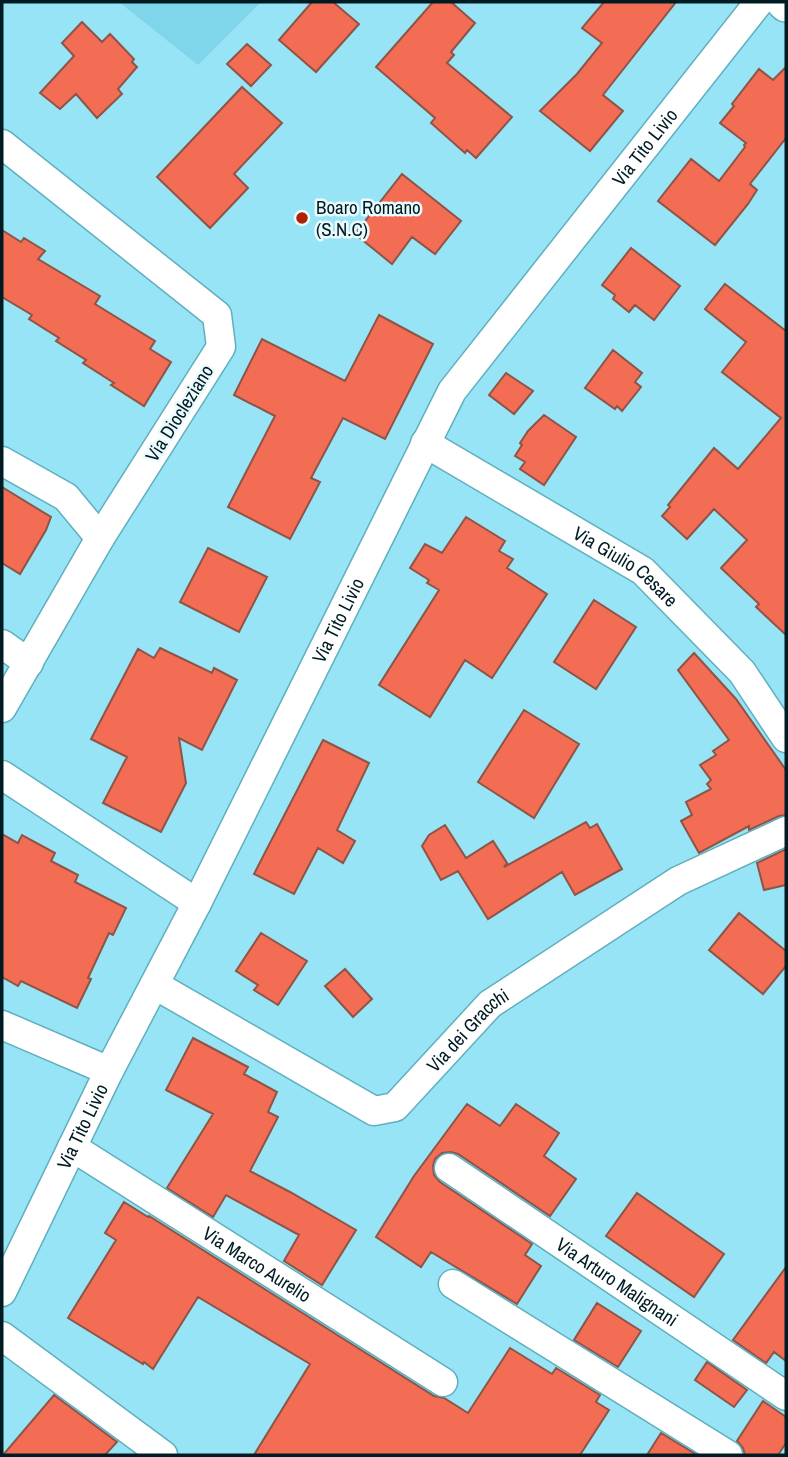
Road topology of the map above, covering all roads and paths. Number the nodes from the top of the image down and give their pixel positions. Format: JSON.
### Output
{"nodes":[{"id":1,"x":758,"y":2,"type":"edge"},
{"id":2,"x":2,"y":144,"type":"edge"},
{"id":3,"x":425,"y":443,"type":"junction"},
{"id":4,"x":2,"y":461,"type":"edge"},
{"id":5,"x":100,"y":538,"type":"junction"},
{"id":6,"x":2,"y":644,"type":"edge"},
{"id":7,"x":29,"y":663,"type":"junction"},
{"id":8,"x":2,"y":708,"type":"edge"},
{"id":9,"x":786,"y":738,"type":"edge"},
{"id":10,"x":2,"y":775,"type":"edge"},
{"id":11,"x":786,"y":831,"type":"edge"},
{"id":12,"x":197,"y":903,"type":"junction"},
{"id":13,"x":155,"y":985,"type":"junction"},
{"id":14,"x":2,"y":1025,"type":"edge"},
{"id":15,"x":109,"y":1071,"type":"junction"},
{"id":16,"x":72,"y":1147,"type":"junction"},
{"id":17,"x":449,"y":1168,"type":"dead end"},
{"id":18,"x":453,"y":1284,"type":"dead end"},
{"id":19,"x":2,"y":1292,"type":"edge"},
{"id":20,"x":2,"y":1336,"type":"edge"},
{"id":21,"x":443,"y":1381,"type":"dead end"},
{"id":22,"x":786,"y":1396,"type":"edge"},
{"id":23,"x":163,"y":1455,"type":"edge"},
{"id":24,"x":728,"y":1455,"type":"edge"}],
"edges":[{"from":1,"to":3,"type":"street","name":"Via Tito Livio"},
{"from":2,"to":5,"type":"street","name":"Via Diocleziano"},
{"from":3,"to":9,"type":"street","name":"Via Giulio Cesare"},
{"from":3,"to":12,"type":"street","name":"Via Tito Livio"},
{"from":4,"to":5,"type":"street"},
{"from":5,"to":7,"type":"street","name":"Via Diocleziano"},
{"from":6,"to":7,"type":"street"},
{"from":7,"to":8,"type":"street","name":"Via Diocleziano"},
{"from":10,"to":12,"type":"street"},
{"from":11,"to":13,"type":"street","name":"Via dei Gracchi"},
{"from":12,"to":13,"type":"street","name":"Via Tito Livio"},
{"from":13,"to":15,"type":"street","name":"Via Tito Livio"},
{"from":14,"to":15,"type":"street"},
{"from":15,"to":16,"type":"street","name":"Via Tito Livio"},
{"from":16,"to":19,"type":"street","name":"Via Tito Livio"},
{"from":16,"to":21,"type":"street","name":"Via Marco Aurelio"},
{"from":17,"to":22,"type":"street","name":"Via Arturo Malignani"},
{"from":18,"to":24,"type":"street"},
{"from":20,"to":23,"type":"street"}]}
